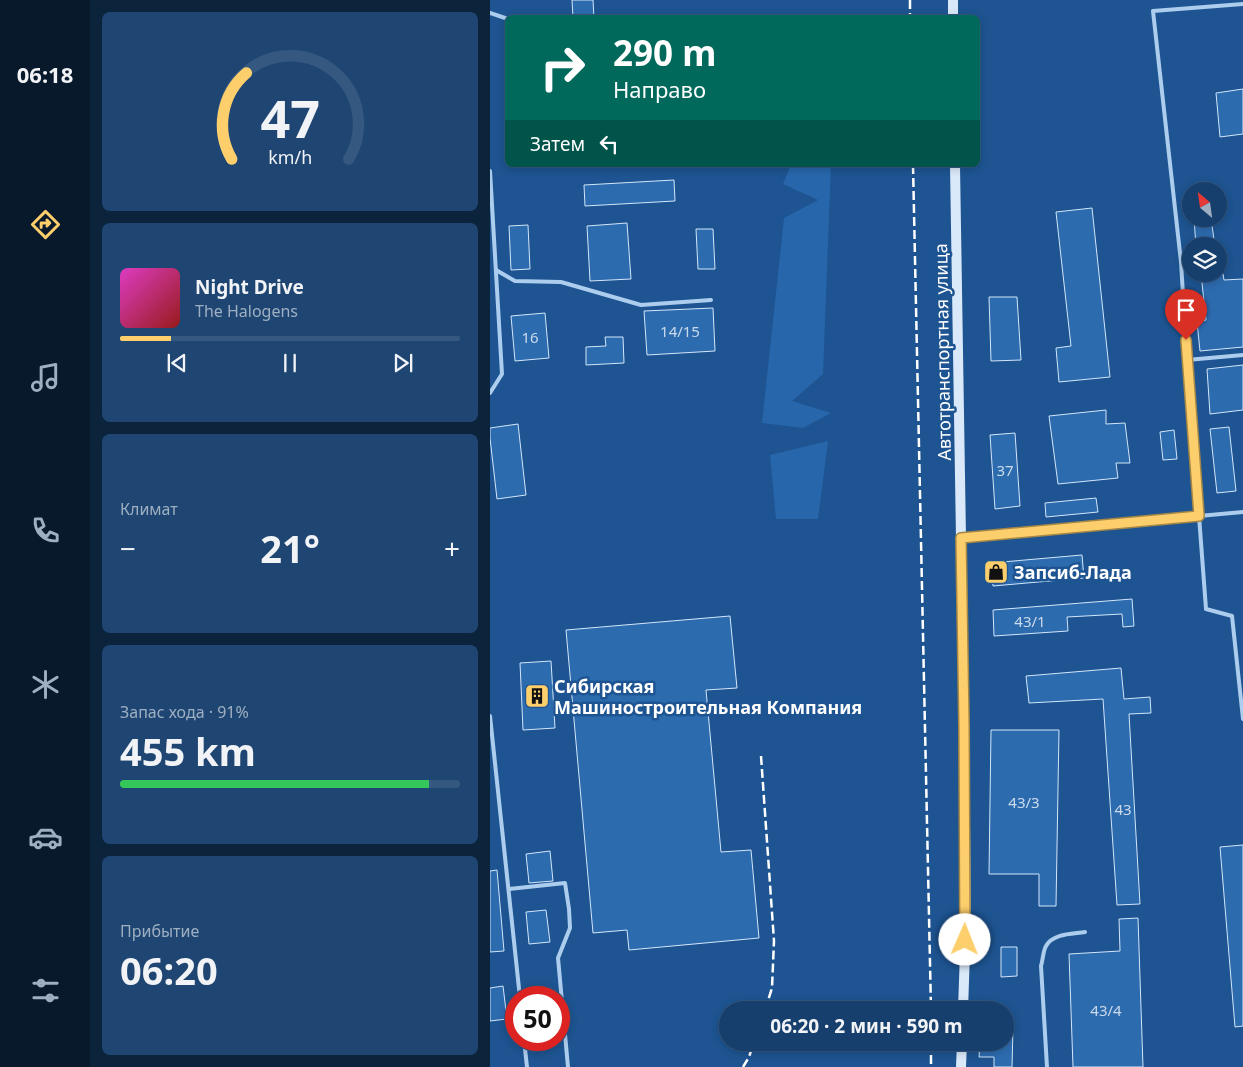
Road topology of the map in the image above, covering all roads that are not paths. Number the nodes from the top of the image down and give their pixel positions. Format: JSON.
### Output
{"nodes":[{"id":1,"x":953,"y":0,"type":"edge"},
{"id":2,"x":1243,"y":4,"type":"edge"},
{"id":3,"x":490,"y":13,"type":"edge"},
{"id":4,"x":953,"y":15,"type":"edge"},
{"id":5,"x":505,"y":19,"type":"edge"},
{"id":6,"x":955,"y":167,"type":"edge"},
{"id":7,"x":490,"y":171,"type":"edge"},
{"id":8,"x":496,"y":270,"type":"junction"},
{"id":9,"x":711,"y":300,"type":"dead end"},
{"id":10,"x":1243,"y":355,"type":"edge"},
{"id":11,"x":1187,"y":360,"type":"junction"},
{"id":12,"x":490,"y":393,"type":"edge"},
{"id":13,"x":1243,"y":512,"type":"edge"},
{"id":14,"x":1199,"y":516,"type":"junction"},
{"id":15,"x":961,"y":538,"type":"junction"},
{"id":16,"x":490,"y":716,"type":"edge"},
{"id":17,"x":1243,"y":719,"type":"edge"},
{"id":18,"x":509,"y":889,"type":"junction"},
{"id":19,"x":1085,"y":932,"type":"dead end"},
{"id":20,"x":519,"y":986,"type":"edge"},
{"id":21,"x":963,"y":1001,"type":"edge"},
{"id":22,"x":525,"y":1051,"type":"edge"},
{"id":23,"x":962,"y":1051,"type":"edge"},
{"id":24,"x":527,"y":1067,"type":"edge"},
{"id":25,"x":568,"y":1067,"type":"edge"},
{"id":26,"x":961,"y":1067,"type":"edge"},
{"id":27,"x":1047,"y":1067,"type":"edge"}],
"edges":[{"from":1,"to":4,"type":"main road"},
{"from":2,"to":11,"type":"lane"},
{"from":3,"to":5,"type":"lane"},
{"from":6,"to":15,"type":"main road","name":"Автотранспортная улица"},
{"from":7,"to":8,"type":"lane"},
{"from":8,"to":9,"type":"lane"},
{"from":8,"to":12,"type":"lane"},
{"from":10,"to":11,"type":"lane"},
{"from":11,"to":14,"type":"lane"},
{"from":13,"to":14,"type":"lane"},
{"from":14,"to":15,"type":"lane"},
{"from":14,"to":17,"type":"lane"},
{"from":15,"to":21,"type":"main road","name":"Автотранспортная улица"},
{"from":16,"to":18,"type":"lane"},
{"from":18,"to":20,"type":"lane"},
{"from":18,"to":25,"type":"lane"},
{"from":19,"to":27,"type":"lane"},
{"from":22,"to":24,"type":"lane"},
{"from":23,"to":26,"type":"main road"}]}
